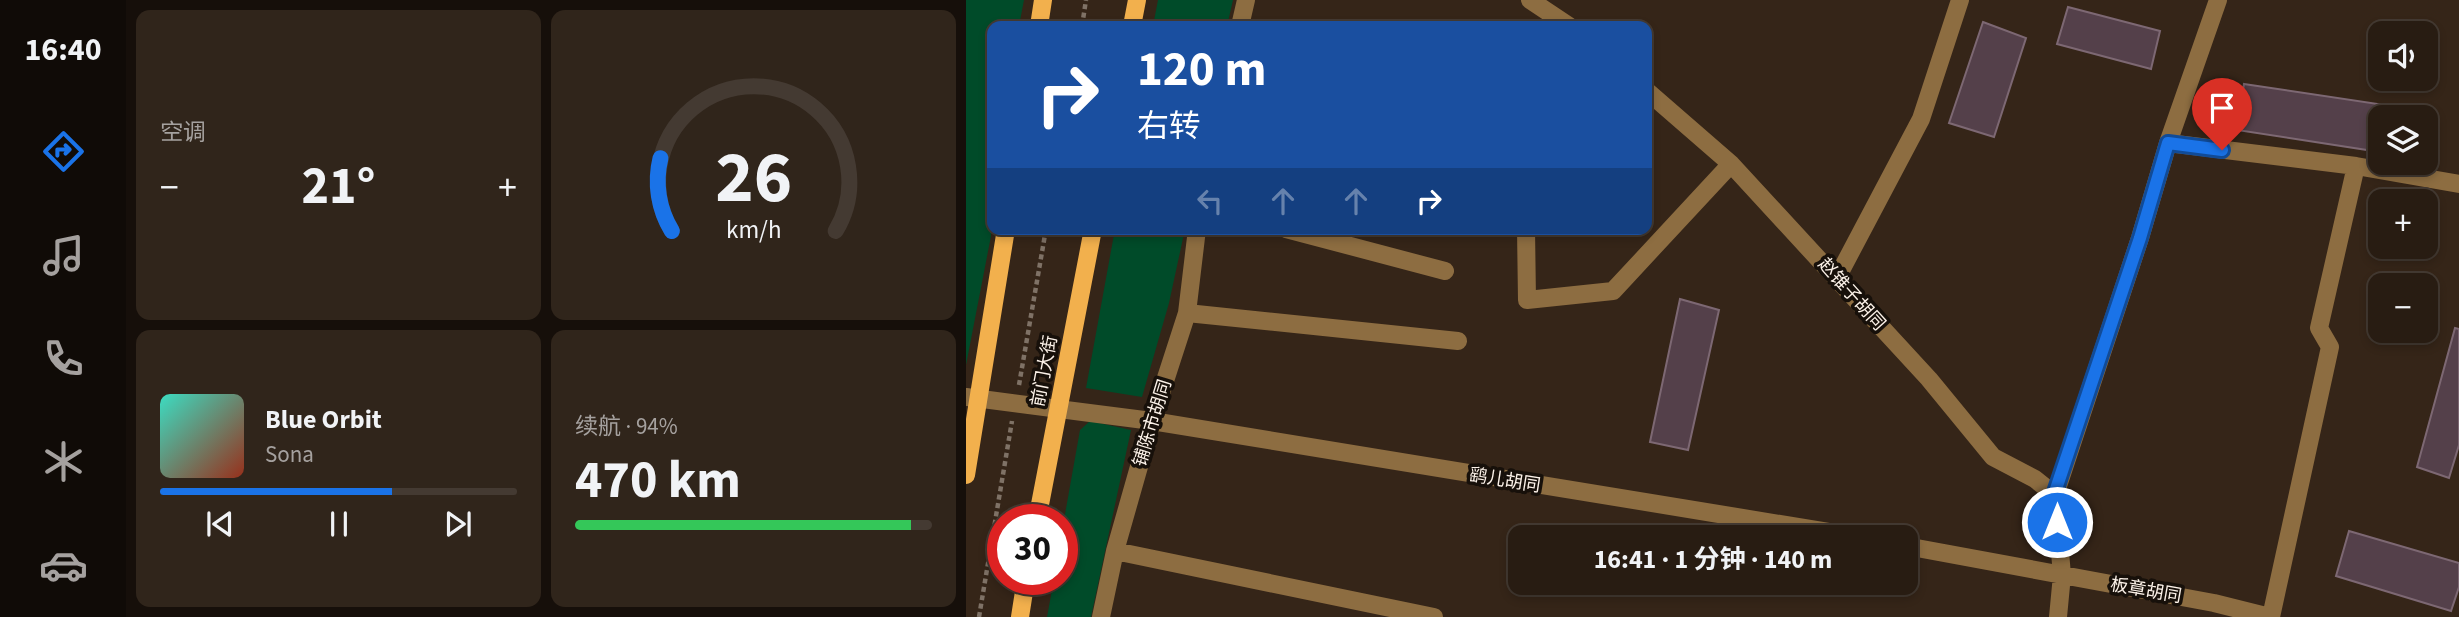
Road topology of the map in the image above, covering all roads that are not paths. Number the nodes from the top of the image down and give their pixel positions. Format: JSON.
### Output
{"nodes":[{"id":1,"x":1043,"y":0,"type":"edge"},
{"id":2,"x":1137,"y":0,"type":"edge"},
{"id":3,"x":1246,"y":0,"type":"edge"},
{"id":4,"x":1530,"y":0,"type":"edge"},
{"id":5,"x":1960,"y":0,"type":"edge"},
{"id":6,"x":2218,"y":0,"type":"edge"},
{"id":7,"x":1040,"y":21,"type":"edge"},
{"id":8,"x":1133,"y":21,"type":"edge"},
{"id":9,"x":1241,"y":21,"type":"edge"},
{"id":10,"x":1562,"y":21,"type":"edge"},
{"id":11,"x":1652,"y":95,"type":"edge"},
{"id":12,"x":2168,"y":143,"type":"junction"},
{"id":13,"x":1731,"y":164,"type":"junction"},
{"id":14,"x":2356,"y":166,"type":"junction"},
{"id":15,"x":2459,"y":184,"type":"edge"},
{"id":16,"x":1005,"y":235,"type":"edge"},
{"id":17,"x":1092,"y":235,"type":"edge"},
{"id":18,"x":1196,"y":235,"type":"edge"},
{"id":19,"x":1309,"y":235,"type":"edge"},
{"id":20,"x":1526,"y":235,"type":"edge"},
{"id":21,"x":1445,"y":271,"type":"dead end"},
{"id":22,"x":1837,"y":278,"type":"junction"},
{"id":23,"x":1187,"y":313,"type":"junction"},
{"id":24,"x":1458,"y":341,"type":"dead end"},
{"id":25,"x":971,"y":398,"type":"edge"},
{"id":26,"x":1058,"y":411,"type":"junction"},
{"id":27,"x":1152,"y":421,"type":"junction"},
{"id":28,"x":966,"y":475,"type":"edge"},
{"id":29,"x":2054,"y":495,"type":"junction"},
{"id":30,"x":1040,"y":504,"type":"edge"},
{"id":31,"x":1786,"y":525,"type":"edge"},
{"id":32,"x":1918,"y":548,"type":"edge"},
{"id":33,"x":1115,"y":551,"type":"junction"},
{"id":34,"x":2062,"y":575,"type":"junction"},
{"id":35,"x":1023,"y":595,"type":"edge"},
{"id":36,"x":1020,"y":617,"type":"edge"},
{"id":37,"x":1101,"y":617,"type":"edge"},
{"id":38,"x":1434,"y":617,"type":"edge"},
{"id":39,"x":2058,"y":617,"type":"edge"},
{"id":40,"x":2271,"y":617,"type":"edge"}],
"edges":[{"from":1,"to":7,"type":"main road"},
{"from":2,"to":8,"type":"main road"},
{"from":3,"to":9,"type":"street"},
{"from":4,"to":10,"type":"street"},
{"from":5,"to":22,"type":"street"},
{"from":6,"to":12,"type":"street"},
{"from":11,"to":13,"type":"street","name":"赵锥子胡同"},
{"from":12,"to":14,"type":"street"},
{"from":12,"to":29,"type":"street"},
{"from":13,"to":20,"type":"street"},
{"from":13,"to":22,"type":"street","name":"赵锥子胡同"},
{"from":14,"to":15,"type":"street"},
{"from":14,"to":40,"type":"street"},
{"from":16,"to":25,"type":"main road"},
{"from":17,"to":26,"type":"main road","name":"前门大街"},
{"from":18,"to":23,"type":"street","name":"铺陈市胡同"},
{"from":19,"to":21,"type":"street"},
{"from":22,"to":29,"type":"street","name":"赵锥子胡同"},
{"from":23,"to":24,"type":"street"},
{"from":23,"to":27,"type":"street","name":"铺陈市胡同"},
{"from":25,"to":26,"type":"street","name":"鹞儿胡同"},
{"from":25,"to":28,"type":"main road"},
{"from":26,"to":27,"type":"street","name":"鹞儿胡同"},
{"from":26,"to":30,"type":"main road","name":"前门大街"},
{"from":27,"to":31,"type":"street","name":"鹞儿胡同"},
{"from":27,"to":33,"type":"street","name":"铺陈市胡同"},
{"from":29,"to":34,"type":"street"},
{"from":32,"to":34,"type":"street"},
{"from":33,"to":37,"type":"street","name":"铺陈市胡同"},
{"from":33,"to":38,"type":"street"},
{"from":34,"to":39,"type":"street"},
{"from":34,"to":40,"type":"street","name":"板章胡同"},
{"from":35,"to":36,"type":"main road"}]}
